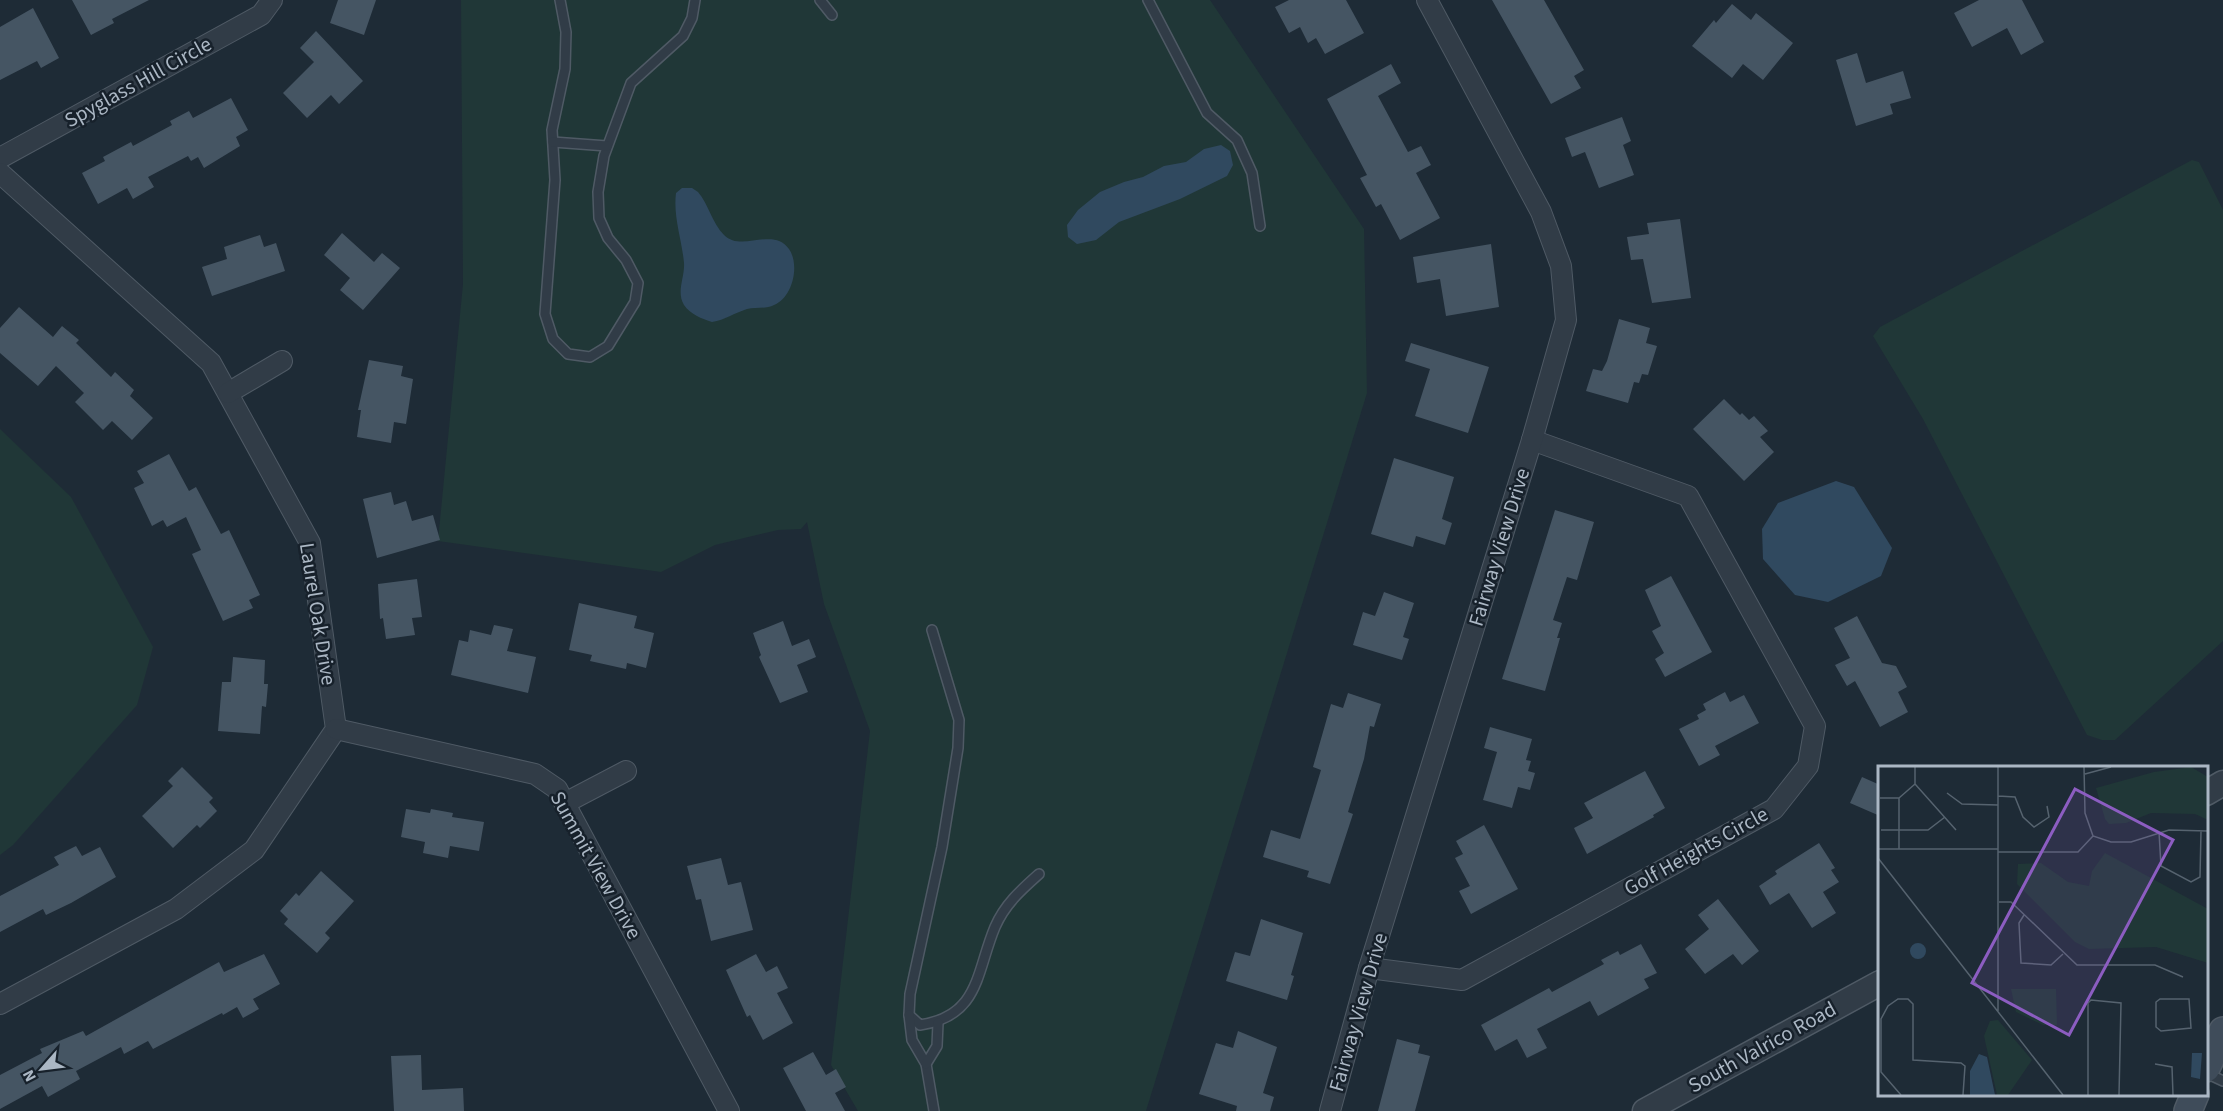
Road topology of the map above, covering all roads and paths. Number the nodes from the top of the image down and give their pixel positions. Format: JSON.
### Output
{"nodes":[{"id":1,"x":272,"y":0,"type":"edge"},
{"id":2,"x":560,"y":0,"type":"edge"},
{"id":3,"x":695,"y":0,"type":"edge"},
{"id":4,"x":820,"y":0,"type":"edge"},
{"id":5,"x":1148,"y":0,"type":"edge"},
{"id":6,"x":1427,"y":0,"type":"edge"},
{"id":7,"x":832,"y":15,"type":"dead end"},
{"id":8,"x":552,"y":142,"type":"junction"},
{"id":9,"x":607,"y":146,"type":"junction"},
{"id":10,"x":0,"y":158,"type":"edge"},
{"id":11,"x":0,"y":173,"type":"edge"},
{"id":12,"x":1260,"y":226,"type":"dead end"},
{"id":13,"x":282,"y":361,"type":"dead end"},
{"id":14,"x":228,"y":393,"type":"junction"},
{"id":15,"x":1532,"y":440,"type":"junction"},
{"id":16,"x":932,"y":630,"type":"dead end"},
{"id":17,"x":336,"y":729,"type":"junction"},
{"id":18,"x":626,"y":771,"type":"dead end"},
{"id":19,"x":2223,"y":783,"type":"edge"},
{"id":20,"x":2208,"y":792,"type":"edge"},
{"id":21,"x":2223,"y":801,"type":"edge"},
{"id":22,"x":565,"y":803,"type":"junction"},
{"id":23,"x":2208,"y":808,"type":"edge"},
{"id":24,"x":1039,"y":874,"type":"dead end"},
{"id":25,"x":1369,"y":968,"type":"junction"},
{"id":26,"x":1878,"y":984,"type":"edge"},
{"id":27,"x":0,"y":1004,"type":"edge"},
{"id":28,"x":909,"y":1015,"type":"junction"},
{"id":29,"x":938,"y":1023,"type":"junction"},
{"id":30,"x":2223,"y":1031,"type":"edge"},
{"id":31,"x":926,"y":1064,"type":"junction"},
{"id":32,"x":2208,"y":1064,"type":"edge"},
{"id":33,"x":2208,"y":1074,"type":"edge"},
{"id":34,"x":2223,"y":1081,"type":"edge"},
{"id":35,"x":2194,"y":1096,"type":"edge"},
{"id":36,"x":729,"y":1111,"type":"edge"},
{"id":37,"x":934,"y":1111,"type":"edge"},
{"id":38,"x":1330,"y":1111,"type":"edge"},
{"id":39,"x":1645,"y":1111,"type":"edge"},
{"id":40,"x":2187,"y":1111,"type":"edge"}],
"edges":[{"from":1,"to":10,"type":"street","name":"Spyglass Hill Circle"},
{"from":2,"to":8,"type":"lane"},
{"from":3,"to":9,"type":"lane"},
{"from":4,"to":7,"type":"lane"},
{"from":5,"to":12,"type":"lane"},
{"from":6,"to":15,"type":"street","name":"Fairway View Drive"},
{"from":8,"to":9,"type":"lane"},
{"from":8,"to":9,"type":"lane"},
{"from":11,"to":14,"type":"street","name":"Laurel Oak Drive"},
{"from":13,"to":14,"type":"street"},
{"from":14,"to":17,"type":"street","name":"Laurel Oak Drive"},
{"from":15,"to":25,"type":"street","name":"Fairway View Drive"},
{"from":15,"to":25,"type":"street","name":"Golf Heights Circle"},
{"from":16,"to":28,"type":"lane"},
{"from":17,"to":22,"type":"street","name":"Summit View Drive"},
{"from":17,"to":27,"type":"street"},
{"from":18,"to":22,"type":"street"},
{"from":19,"to":20,"type":"street"},
{"from":21,"to":23,"type":"street"},
{"from":22,"to":36,"type":"street","name":"Summit View Drive"},
{"from":24,"to":29,"type":"lane"},
{"from":25,"to":38,"type":"street","name":"Fairway View Drive"},
{"from":26,"to":39,"type":"street","name":"South Valrico Road"},
{"from":28,"to":29,"type":"lane"},
{"from":28,"to":31,"type":"lane"},
{"from":29,"to":31,"type":"lane"},
{"from":30,"to":32,"type":"main road"},
{"from":31,"to":37,"type":"lane"},
{"from":33,"to":34,"type":"lane"},
{"from":35,"to":40,"type":"main road"}]}
